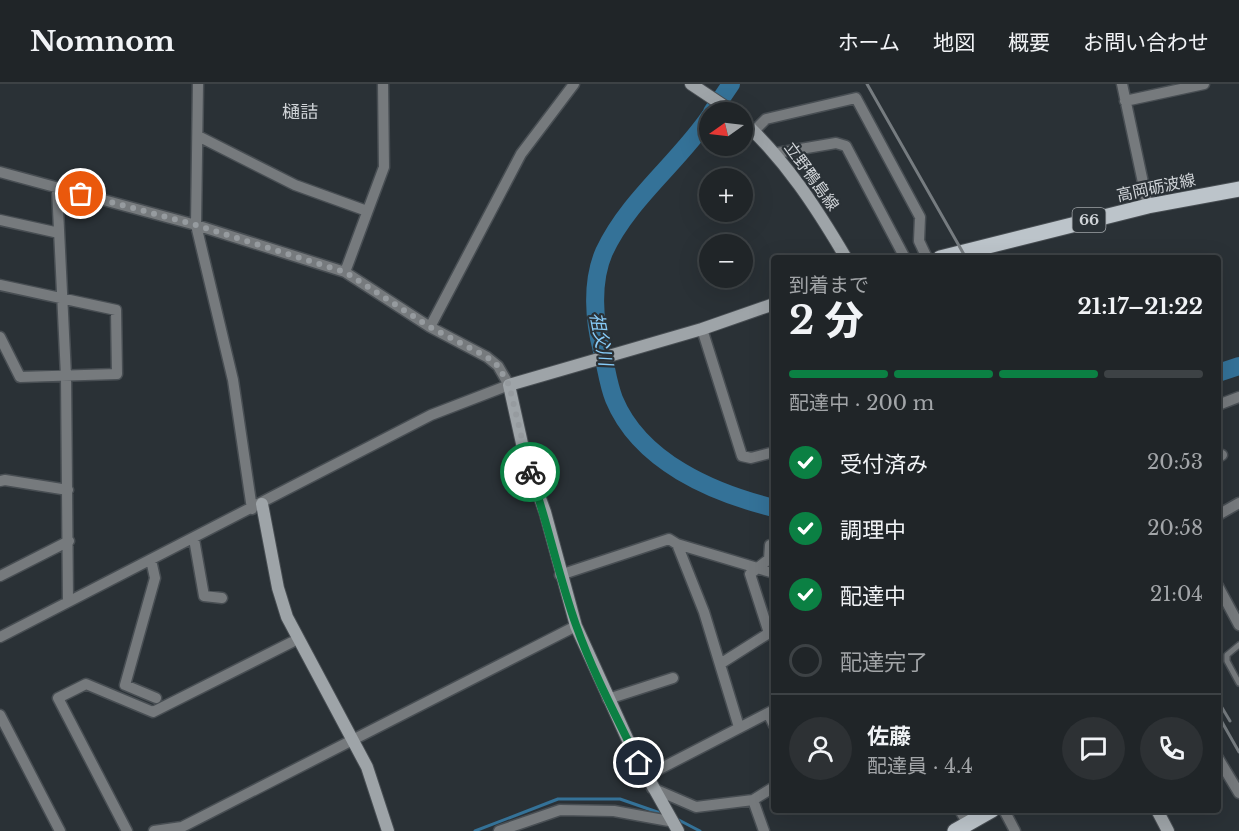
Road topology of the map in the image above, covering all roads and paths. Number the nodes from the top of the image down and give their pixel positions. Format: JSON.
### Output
{"nodes":[{"id":1,"x":198,"y":84,"type":"edge"},
{"id":2,"x":383,"y":84,"type":"edge"},
{"id":3,"x":574,"y":84,"type":"edge"},
{"id":4,"x":691,"y":84,"type":"edge"},
{"id":5,"x":1122,"y":84,"type":"edge"},
{"id":6,"x":1204,"y":84,"type":"edge"},
{"id":7,"x":1125,"y":101,"type":"junction"},
{"id":8,"x":718,"y":102,"type":"edge"},
{"id":9,"x":754,"y":131,"type":"joint"},
{"id":10,"x":198,"y":136,"type":"junction"},
{"id":11,"x":777,"y":153,"type":"junction"},
{"id":12,"x":0,"y":172,"type":"edge"},
{"id":13,"x":57,"y":188,"type":"junction"},
{"id":14,"x":1239,"y":189,"type":"edge"},
{"id":15,"x":1148,"y":206,"type":"junction"},
{"id":16,"x":367,"y":210,"type":"junction"},
{"id":17,"x":0,"y":220,"type":"edge"},
{"id":18,"x":196,"y":225,"type":"junction"},
{"id":19,"x":59,"y":232,"type":"junction"},
{"id":20,"x":844,"y":255,"type":"edge"},
{"id":21,"x":903,"y":255,"type":"edge"},
{"id":22,"x":926,"y":255,"type":"edge"},
{"id":23,"x":952,"y":255,"type":"edge"},
{"id":24,"x":345,"y":272,"type":"junction"},
{"id":25,"x":0,"y":285,"type":"edge"},
{"id":26,"x":62,"y":298,"type":"junction"},
{"id":27,"x":771,"y":305,"type":"edge"},
{"id":28,"x":430,"y":327,"type":"junction"},
{"id":29,"x":702,"y":329,"type":"junction"},
{"id":30,"x":0,"y":337,"type":"edge"},
{"id":31,"x":66,"y":376,"type":"junction"},
{"id":32,"x":509,"y":385,"type":"junction"},
{"id":33,"x":1239,"y":397,"type":"edge"},
{"id":34,"x":1221,"y":404,"type":"edge"},
{"id":35,"x":771,"y":453,"type":"edge"},
{"id":36,"x":0,"y":481,"type":"edge"},
{"id":37,"x":68,"y":490,"type":"junction"},
{"id":38,"x":1239,"y":503,"type":"edge"},
{"id":39,"x":257,"y":506,"type":"junction"},
{"id":40,"x":1221,"y":513,"type":"edge"},
{"id":41,"x":194,"y":539,"type":"junction"},
{"id":42,"x":69,"y":541,"type":"junction"},
{"id":43,"x":677,"y":544,"type":"junction"},
{"id":44,"x":770,"y":545,"type":"dead end"},
{"id":45,"x":151,"y":560,"type":"junction"},
{"id":46,"x":759,"y":567,"type":"junction"},
{"id":47,"x":771,"y":572,"type":"edge"},
{"id":48,"x":560,"y":575,"type":"junction"},
{"id":49,"x":0,"y":576,"type":"edge"},
{"id":50,"x":1221,"y":590,"type":"edge"},
{"id":51,"x":222,"y":598,"type":"dead end"},
{"id":52,"x":68,"y":602,"type":"junction"},
{"id":53,"x":1234,"y":605,"type":"edge"},
{"id":54,"x":1239,"y":625,"type":"edge"},
{"id":55,"x":576,"y":626,"type":"junction"},
{"id":56,"x":0,"y":637,"type":"edge"},
{"id":57,"x":292,"y":642,"type":"dead end"},
{"id":58,"x":1239,"y":645,"type":"edge"},
{"id":59,"x":720,"y":664,"type":"junction"},
{"id":60,"x":673,"y":678,"type":"dead end"},
{"id":61,"x":1239,"y":683,"type":"edge"},
{"id":62,"x":156,"y":698,"type":"dead end"},
{"id":63,"x":608,"y":699,"type":"junction"},
{"id":64,"x":771,"y":712,"type":"edge"},
{"id":65,"x":0,"y":715,"type":"edge"},
{"id":66,"x":739,"y":727,"type":"junction"},
{"id":67,"x":353,"y":740,"type":"junction"},
{"id":68,"x":1221,"y":763,"type":"edge"},
{"id":69,"x":649,"y":782,"type":"junction"},
{"id":70,"x":771,"y":789,"type":"edge"},
{"id":71,"x":1239,"y":793,"type":"edge"},
{"id":72,"x":753,"y":800,"type":"junction"},
{"id":73,"x":987,"y":813,"type":"edge"},
{"id":74,"x":1006,"y":813,"type":"edge"},
{"id":75,"x":1158,"y":813,"type":"edge"},
{"id":76,"x":669,"y":821,"type":"junction"},
{"id":77,"x":962,"y":827,"type":"edge"},
{"id":78,"x":60,"y":831,"type":"edge"},
{"id":79,"x":127,"y":831,"type":"edge"},
{"id":80,"x":154,"y":831,"type":"edge"},
{"id":81,"x":388,"y":831,"type":"edge"},
{"id":82,"x":498,"y":831,"type":"edge"},
{"id":83,"x":678,"y":831,"type":"edge"},
{"id":84,"x":764,"y":831,"type":"edge"},
{"id":85,"x":1015,"y":831,"type":"edge"},
{"id":86,"x":1168,"y":831,"type":"edge"}],
"edges":[{"from":1,"to":10,"type":"street"},
{"from":2,"to":16,"type":"street"},
{"from":3,"to":28,"type":"street"},
{"from":4,"to":8,"type":"street"},
{"from":5,"to":7,"type":"street"},
{"from":6,"to":7,"type":"street"},
{"from":7,"to":15,"type":"street"},
{"from":9,"to":11,"type":"street","name":"立野鴨島線"},
{"from":9,"to":22,"type":"street"},
{"from":10,"to":16,"type":"street"},
{"from":10,"to":18,"type":"street"},
{"from":11,"to":20,"type":"street","name":"立野鴨島線"},
{"from":11,"to":21,"type":"street"},
{"from":12,"to":13,"type":"street"},
{"from":13,"to":18,"type":"street"},
{"from":13,"to":19,"type":"street"},
{"from":14,"to":15,"type":"main road","name":"高岡砺波線","number":"66"},
{"from":15,"to":23,"type":"main road","name":"高岡砺波線","number":"66"},
{"from":16,"to":24,"type":"street"},
{"from":17,"to":19,"type":"street"},
{"from":18,"to":24,"type":"street"},
{"from":18,"to":39,"type":"street"},
{"from":19,"to":26,"type":"street"},
{"from":24,"to":28,"type":"street"},
{"from":25,"to":26,"type":"street"},
{"from":26,"to":31,"type":"street"},
{"from":26,"to":31,"type":"street"},
{"from":27,"to":29,"type":"street"},
{"from":28,"to":32,"type":"street"},
{"from":29,"to":32,"type":"street"},
{"from":29,"to":35,"type":"street"},
{"from":30,"to":31,"type":"street"},
{"from":31,"to":37,"type":"street"},
{"from":32,"to":39,"type":"street"},
{"from":32,"to":48,"type":"street"},
{"from":33,"to":34,"type":"street"},
{"from":36,"to":37,"type":"street"},
{"from":37,"to":42,"type":"street"},
{"from":38,"to":40,"type":"street"},
{"from":39,"to":41,"type":"street"},
{"from":39,"to":67,"type":"street"},
{"from":41,"to":45,"type":"street"},
{"from":41,"to":51,"type":"street"},
{"from":42,"to":49,"type":"street"},
{"from":42,"to":52,"type":"street"},
{"from":43,"to":46,"type":"street"},
{"from":43,"to":48,"type":"street"},
{"from":43,"to":59,"type":"street"},
{"from":44,"to":46,"type":"street"},
{"from":45,"to":52,"type":"street"},
{"from":45,"to":62,"type":"street"},
{"from":46,"to":47,"type":"street"},
{"from":46,"to":59,"type":"street"},
{"from":48,"to":55,"type":"street"},
{"from":50,"to":53,"type":"street"},
{"from":52,"to":56,"type":"street"},
{"from":53,"to":54,"type":"street"},
{"from":55,"to":63,"type":"street"},
{"from":55,"to":67,"type":"street"},
{"from":57,"to":79,"type":"street"},
{"from":58,"to":61,"type":"lane"},
{"from":59,"to":66,"type":"street"},
{"from":60,"to":63,"type":"street"},
{"from":63,"to":69,"type":"street"},
{"from":64,"to":66,"type":"street"},
{"from":65,"to":78,"type":"street"},
{"from":66,"to":69,"type":"street"},
{"from":67,"to":80,"type":"street"},
{"from":67,"to":81,"type":"street"},
{"from":68,"to":71,"type":"street"},
{"from":69,"to":72,"type":"street"},
{"from":69,"to":76,"type":"street"},
{"from":70,"to":72,"type":"street"},
{"from":72,"to":84,"type":"street"},
{"from":73,"to":77,"type":"main road"},
{"from":74,"to":85,"type":"street"},
{"from":75,"to":86,"type":"street"},
{"from":76,"to":82,"type":"street"},
{"from":76,"to":83,"type":"street"}]}
